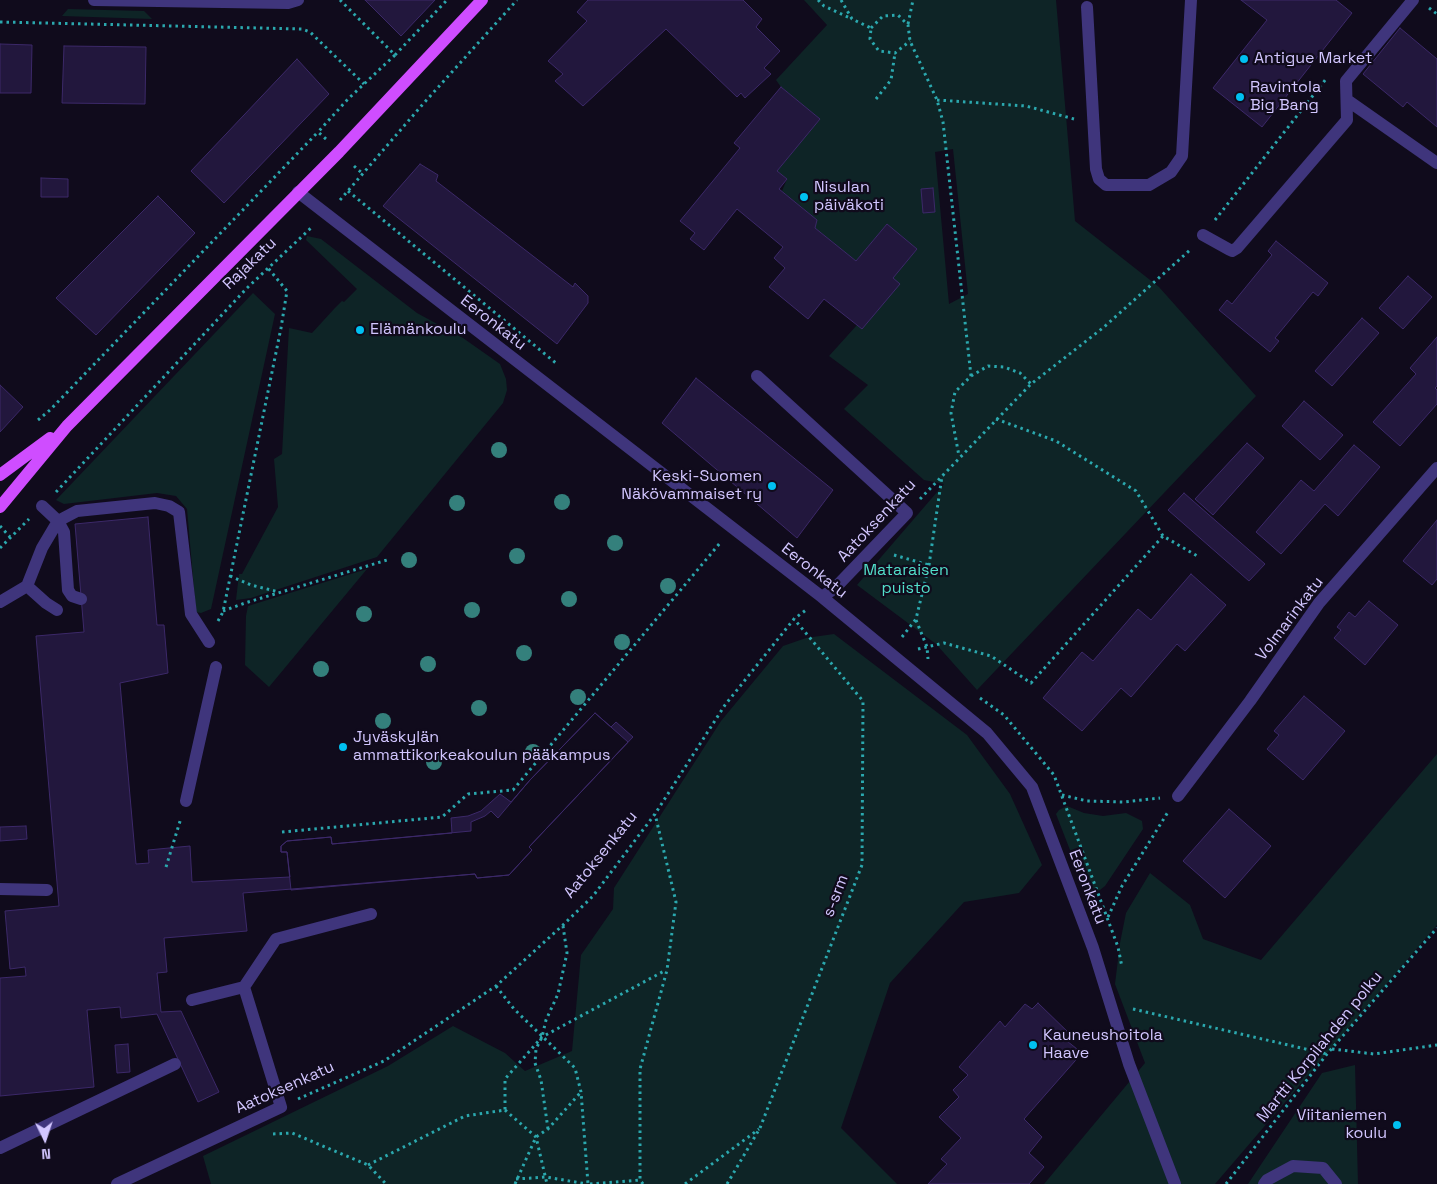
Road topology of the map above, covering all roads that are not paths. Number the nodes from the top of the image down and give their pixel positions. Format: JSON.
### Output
{"nodes":[{"id":1,"x":94,"y":0,"type":"edge"},
{"id":2,"x":298,"y":0,"type":"edge"},
{"id":3,"x":482,"y":0,"type":"edge"},
{"id":4,"x":1191,"y":0,"type":"edge"},
{"id":5,"x":1413,"y":0,"type":"edge"},
{"id":6,"x":1087,"y":7,"type":"dead end"},
{"id":7,"x":1347,"y":100,"type":"junction"},
{"id":8,"x":1437,"y":163,"type":"edge"},
{"id":9,"x":298,"y":192,"type":"junction"},
{"id":10,"x":1203,"y":235,"type":"dead end"},
{"id":11,"x":757,"y":376,"type":"dead end"},
{"id":12,"x":66,"y":426,"type":"junction"},
{"id":13,"x":1437,"y":468,"type":"edge"},
{"id":14,"x":0,"y":475,"type":"edge"},
{"id":15,"x":42,"y":506,"type":"road end"},
{"id":16,"x":0,"y":507,"type":"edge"},
{"id":17,"x":58,"y":521,"type":"junction"},
{"id":18,"x":27,"y":586,"type":"junction"},
{"id":19,"x":822,"y":597,"type":"junction"},
{"id":20,"x":81,"y":599,"type":"dead end"},
{"id":21,"x":0,"y":602,"type":"edge"},
{"id":22,"x":57,"y":610,"type":"dead end"},
{"id":23,"x":209,"y":642,"type":"road end"},
{"id":24,"x":216,"y":667,"type":"dead end"},
{"id":25,"x":1178,"y":796,"type":"road end"},
{"id":26,"x":186,"y":801,"type":"dead end"},
{"id":27,"x":0,"y":889,"type":"edge"},
{"id":28,"x":47,"y":890,"type":"dead end"},
{"id":29,"x":371,"y":914,"type":"dead end"},
{"id":30,"x":244,"y":987,"type":"junction"},
{"id":31,"x":192,"y":1000,"type":"dead end"},
{"id":32,"x":175,"y":1064,"type":"dead end"},
{"id":33,"x":0,"y":1148,"type":"edge"},
{"id":34,"x":117,"y":1184,"type":"edge"},
{"id":35,"x":1175,"y":1184,"type":"edge"},
{"id":36,"x":1264,"y":1184,"type":"edge"},
{"id":37,"x":1336,"y":1184,"type":"edge"}],
"edges":[{"from":1,"to":2,"type":"street"},
{"from":3,"to":9,"type":"main road","name":"Rajakatu"},
{"from":4,"to":6,"type":"street"},
{"from":5,"to":7,"type":"street"},
{"from":7,"to":8,"type":"street"},
{"from":7,"to":10,"type":"street"},
{"from":9,"to":12,"type":"main road","name":"Rajakatu"},
{"from":9,"to":19,"type":"street","name":"Eeronkatu"},
{"from":11,"to":19,"type":"street","name":"Aatoksenkatu"},
{"from":12,"to":14,"type":"main road","name":"Rajakatu"},
{"from":12,"to":16,"type":"main road","name":"Rajakatu"},
{"from":13,"to":25,"type":"street","name":"Volmarinkatu"},
{"from":15,"to":17,"type":"street"},
{"from":17,"to":18,"type":"street"},
{"from":17,"to":20,"type":"street"},
{"from":17,"to":23,"type":"street"},
{"from":18,"to":21,"type":"street"},
{"from":18,"to":22,"type":"street"},
{"from":19,"to":35,"type":"street","name":"Eeronkatu"},
{"from":24,"to":26,"type":"street"},
{"from":27,"to":28,"type":"street"},
{"from":29,"to":30,"type":"street"},
{"from":30,"to":31,"type":"street"},
{"from":30,"to":34,"type":"street","name":"Aatoksenkatu"},
{"from":32,"to":33,"type":"street"},
{"from":36,"to":37,"type":"street"}]}
